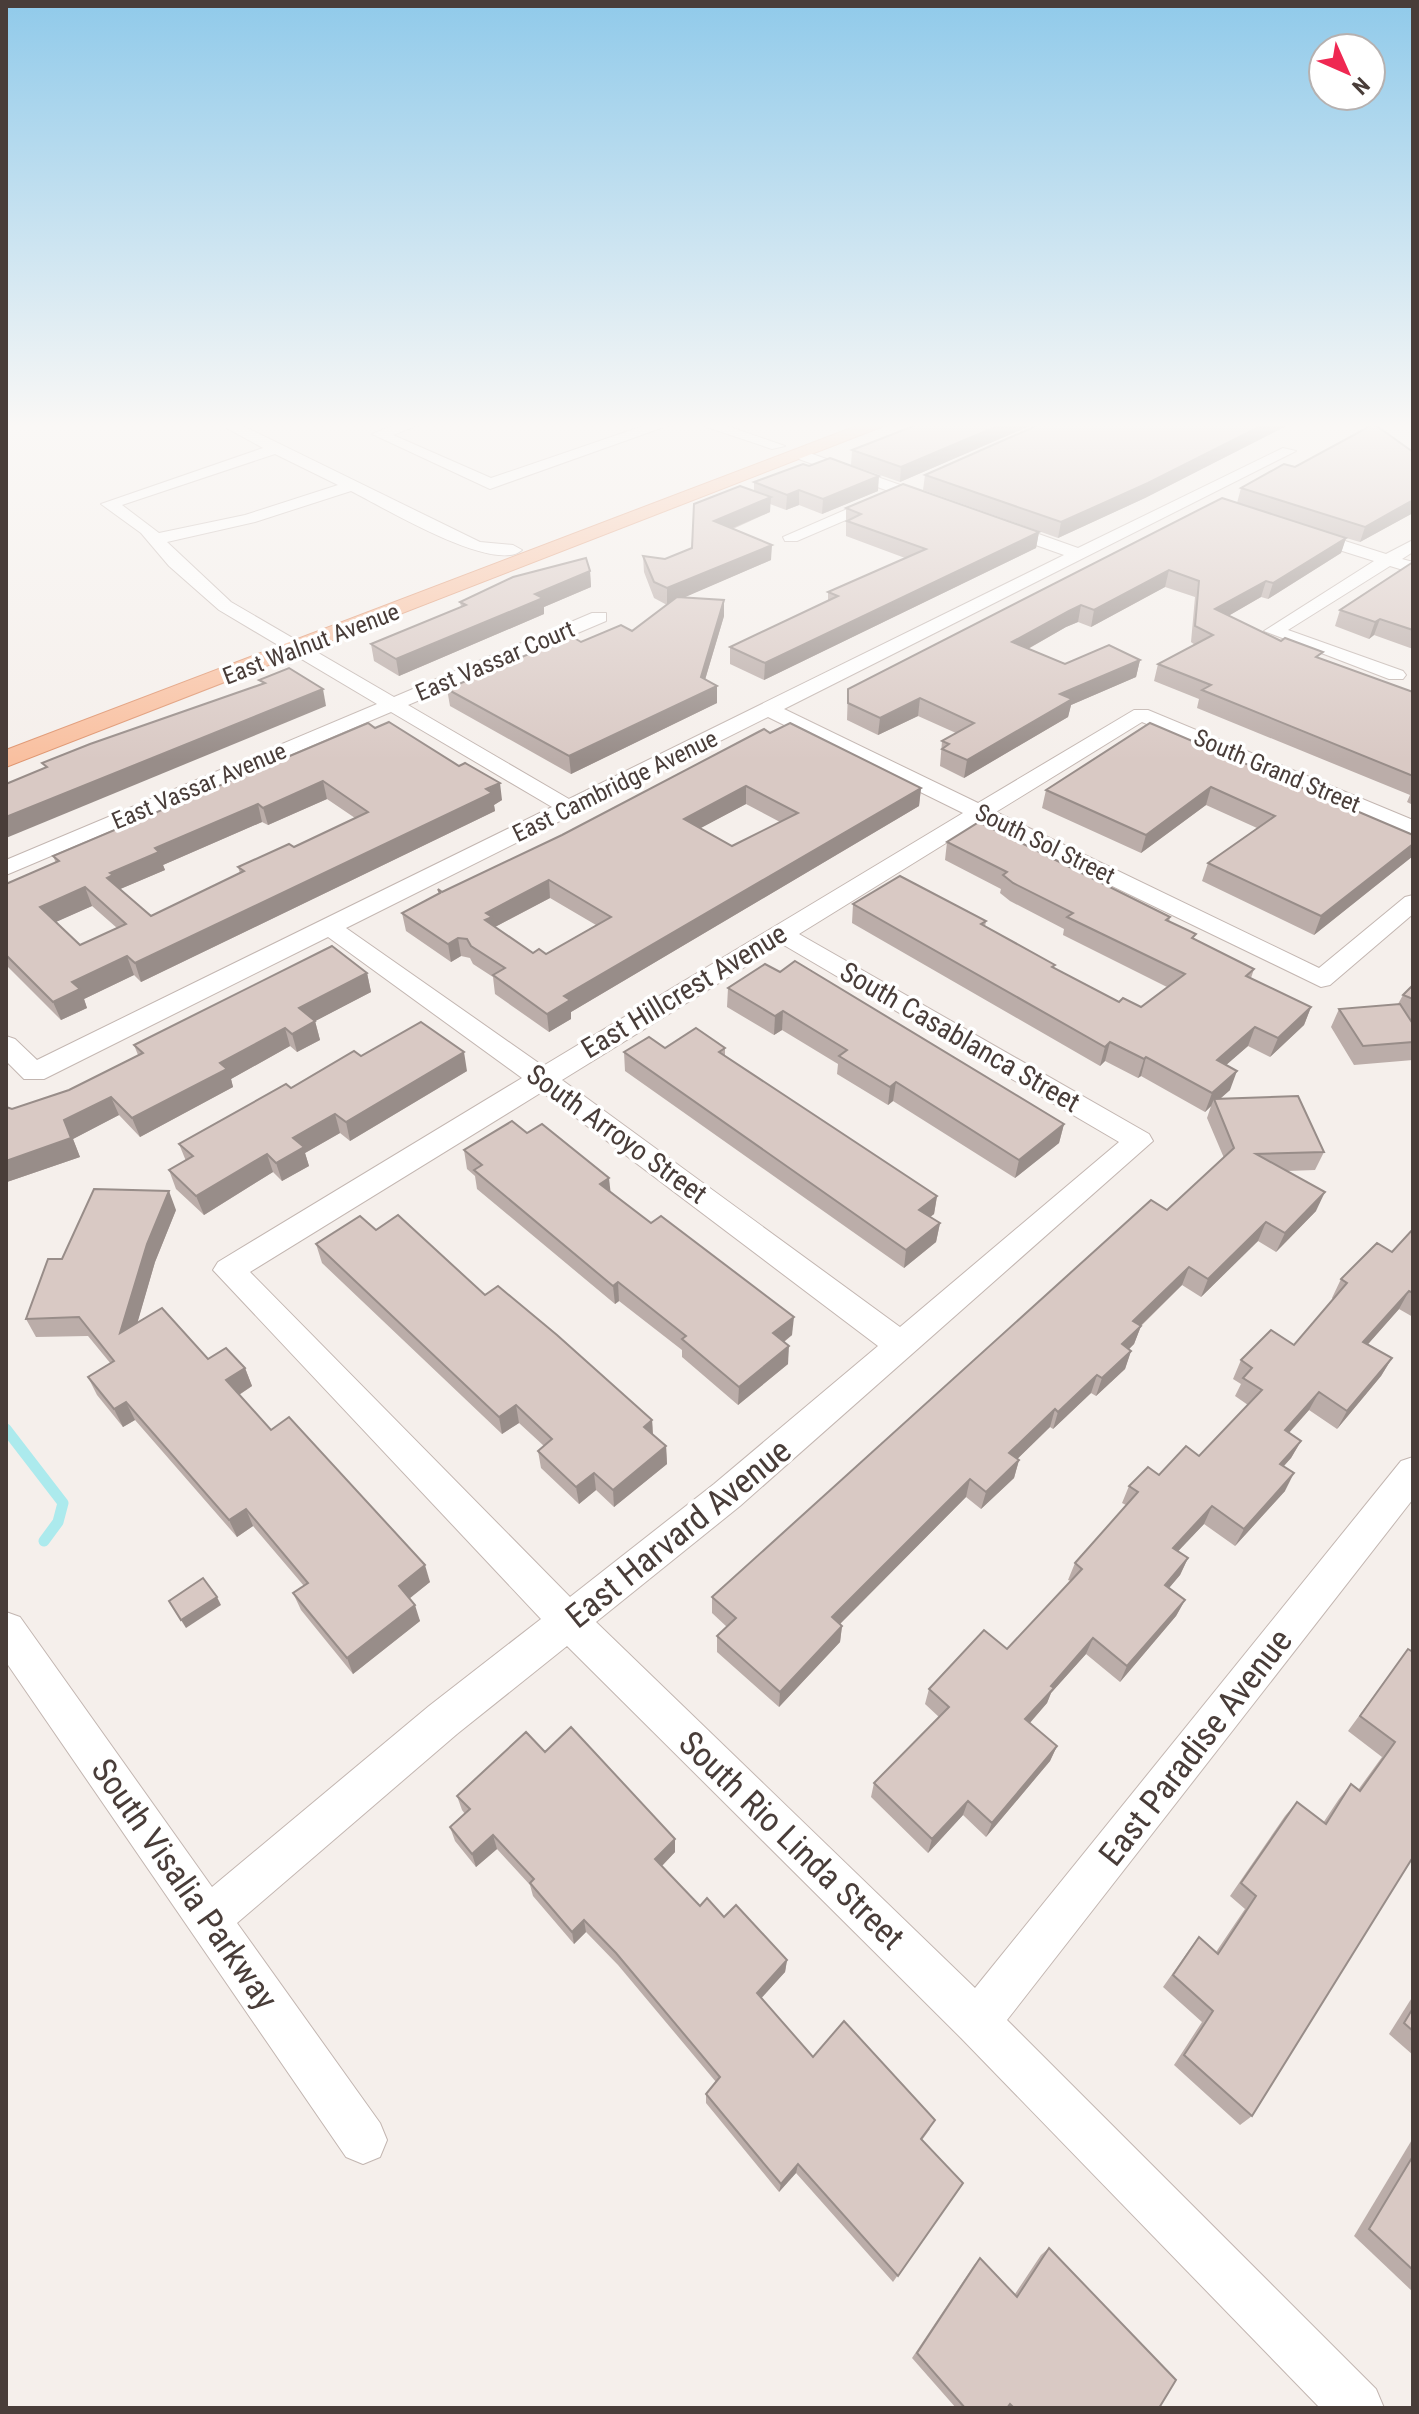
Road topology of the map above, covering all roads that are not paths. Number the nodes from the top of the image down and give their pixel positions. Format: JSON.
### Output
{"nodes":[{"id":1,"x":152,"y":535,"type":"edge"},
{"id":2,"x":175,"y":535,"type":"edge"},
{"id":3,"x":452,"y":535,"type":"edge"},
{"id":4,"x":569,"y":535,"type":"edge"},
{"id":5,"x":581,"y":535,"type":"edge"},
{"id":6,"x":797,"y":535,"type":"edge"},
{"id":7,"x":1024,"y":535,"type":"edge"},
{"id":8,"x":1121,"y":535,"type":"edge"},
{"id":9,"x":1310,"y":535,"type":"edge"},
{"id":10,"x":791,"y":537,"type":"dead end"},
{"id":11,"x":155,"y":539,"type":"junction"},
{"id":12,"x":1413,"y":545,"type":"edge"},
{"id":13,"x":524,"y":554,"type":"junction"},
{"id":14,"x":1080,"y":555,"type":"junction"},
{"id":15,"x":1388,"y":560,"type":"junction"},
{"id":16,"x":1413,"y":568,"type":"edge"},
{"id":17,"x":599,"y":617,"type":"dead end"},
{"id":18,"x":289,"y":645,"type":"junction"},
{"id":19,"x":1396,"y":675,"type":"dead end"},
{"id":20,"x":392,"y":705,"type":"junction"},
{"id":21,"x":769,"y":710,"type":"junction"},
{"id":22,"x":1141,"y":714,"type":"joint"},
{"id":23,"x":6,"y":745,"type":"edge"},
{"id":24,"x":6,"y":759,"type":"edge"},
{"id":25,"x":571,"y":809,"type":"junction"},
{"id":26,"x":979,"y":812,"type":"junction"},
{"id":27,"x":1413,"y":828,"type":"edge"},
{"id":28,"x":6,"y":868,"type":"edge"},
{"id":29,"x":1413,"y":902,"type":"edge"},
{"id":30,"x":329,"y":927,"type":"junction"},
{"id":31,"x":780,"y":933,"type":"junction"},
{"id":32,"x":6,"y":1045,"type":"edge"},
{"id":33,"x":541,"y":1078,"type":"junction"},
{"id":34,"x":1139,"y":1141,"type":"joint"},
{"id":35,"x":229,"y":1270,"type":"joint"},
{"id":36,"x":902,"y":1346,"type":"junction"},
{"id":37,"x":1413,"y":1472,"type":"edge"},
{"id":38,"x":570,"y":1623,"type":"junction"},
{"id":39,"x":6,"y":1630,"type":"edge"},
{"id":40,"x":210,"y":1917,"type":"junction"},
{"id":41,"x":977,"y":2022,"type":"junction"},
{"id":42,"x":363,"y":2140,"type":"dead end"},
{"id":43,"x":1357,"y":2408,"type":"edge"}],
"edges":[{"from":1,"to":11,"type":"street"},
{"from":2,"to":11,"type":"street"},
{"from":3,"to":13,"type":"street"},
{"from":4,"to":13,"type":"main road","name":"East Walnut Avenue"},
{"from":5,"to":13,"type":"main road","name":"East Walnut Avenue"},
{"from":6,"to":10,"type":"street"},
{"from":7,"to":14,"type":"street"},
{"from":8,"to":14,"type":"street","name":"East Cambridge Avenue"},
{"from":9,"to":15,"type":"street"},
{"from":11,"to":18,"type":"street"},
{"from":12,"to":15,"type":"street"},
{"from":13,"to":18,"type":"main road","name":"East Walnut Avenue"},
{"from":14,"to":21,"type":"street","name":"East Cambridge Avenue"},
{"from":15,"to":16,"type":"street"},
{"from":15,"to":19,"type":"street"},
{"from":17,"to":20,"type":"street","name":"East Vassar Court"},
{"from":18,"to":20,"type":"street"},
{"from":18,"to":23,"type":"main road","name":"East Walnut Avenue"},
{"from":18,"to":24,"type":"main road","name":"East Walnut Avenue"},
{"from":20,"to":25,"type":"street"},
{"from":20,"to":28,"type":"street","name":"East Vassar Avenue"},
{"from":21,"to":25,"type":"street","name":"East Cambridge Avenue"},
{"from":21,"to":26,"type":"street","name":"South Sol Street"},
{"from":22,"to":26,"type":"street","name":"East Hillcrest Avenue"},
{"from":22,"to":27,"type":"street","name":"South Grand Street"},
{"from":25,"to":30,"type":"street","name":"East Cambridge Avenue"},
{"from":26,"to":29,"type":"street","name":"South Sol Street"},
{"from":26,"to":31,"type":"street","name":"East Hillcrest Avenue"},
{"from":30,"to":32,"type":"street","name":"East Cambridge Avenue"},
{"from":30,"to":33,"type":"street","name":"South Arroyo Street"},
{"from":31,"to":33,"type":"street","name":"East Hillcrest Avenue"},
{"from":31,"to":34,"type":"street","name":"South Casablanca Street"},
{"from":33,"to":35,"type":"street","name":"East Hillcrest Avenue"},
{"from":33,"to":36,"type":"street","name":"South Arroyo Street"},
{"from":34,"to":36,"type":"street","name":"East Harvard Avenue"},
{"from":35,"to":38,"type":"street","name":"South Rio Linda Street"},
{"from":36,"to":38,"type":"street","name":"East Harvard Avenue"},
{"from":37,"to":41,"type":"street","name":"East Paradise Avenue"},
{"from":38,"to":40,"type":"street","name":"East Harvard Avenue"},
{"from":38,"to":41,"type":"street","name":"South Rio Linda Street"},
{"from":39,"to":40,"type":"street","name":"South Visalia Parkway"},
{"from":40,"to":42,"type":"street","name":"South Visalia Parkway"},
{"from":41,"to":43,"type":"street","name":"South Rio Linda Street"}]}
